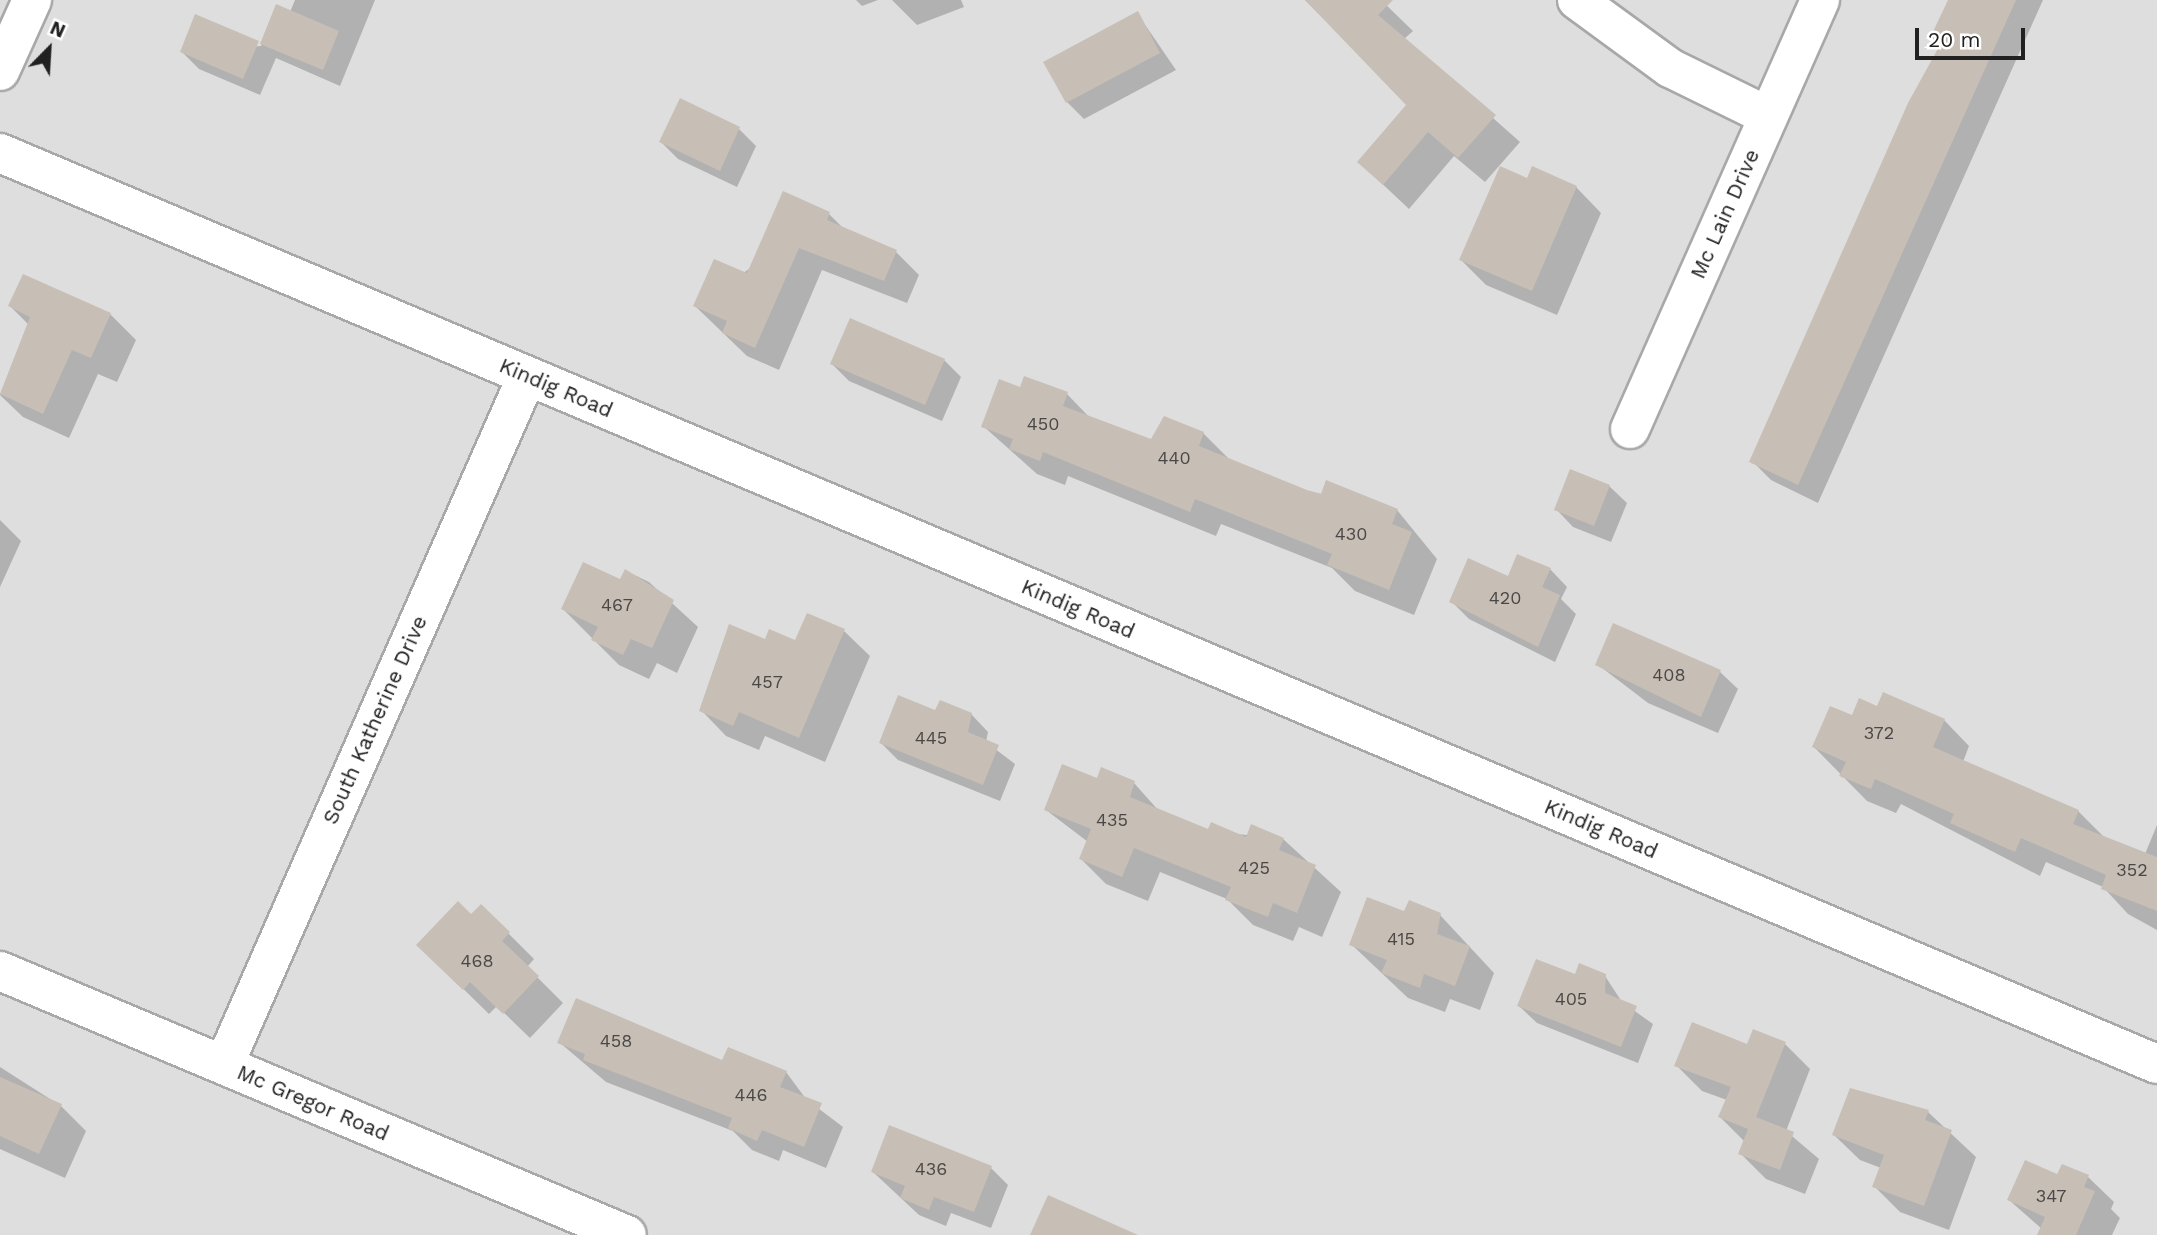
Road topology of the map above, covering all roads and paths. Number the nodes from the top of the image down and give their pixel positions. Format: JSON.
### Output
{"nodes":[{"id":1,"x":32,"y":0,"type":"edge"},
{"id":2,"x":1577,"y":0,"type":"edge"},
{"id":3,"x":1820,"y":0,"type":"edge"},
{"id":4,"x":0,"y":71,"type":"edge"},
{"id":5,"x":1768,"y":116,"type":"junction"},
{"id":6,"x":0,"y":153,"type":"edge"},
{"id":7,"x":527,"y":376,"type":"junction"},
{"id":8,"x":1630,"y":429,"type":"dead end"},
{"id":9,"x":0,"y":971,"type":"edge"},
{"id":10,"x":2157,"y":1064,"type":"edge"},
{"id":11,"x":224,"y":1065,"type":"junction"},
{"id":12,"x":627,"y":1235,"type":"edge"}],
"edges":[{"from":1,"to":4,"type":"street"},
{"from":2,"to":5,"type":"street"},
{"from":3,"to":5,"type":"street","name":"Mc Lain Drive"},
{"from":5,"to":8,"type":"street","name":"Mc Lain Drive"},
{"from":6,"to":7,"type":"street","name":"Kindig Road"},
{"from":7,"to":10,"type":"street","name":"Kindig Road"},
{"from":7,"to":11,"type":"street","name":"South Katherine Drive"},
{"from":9,"to":11,"type":"street","name":"Mc Gregor Road"},
{"from":11,"to":12,"type":"street","name":"Mc Gregor Road"}]}
